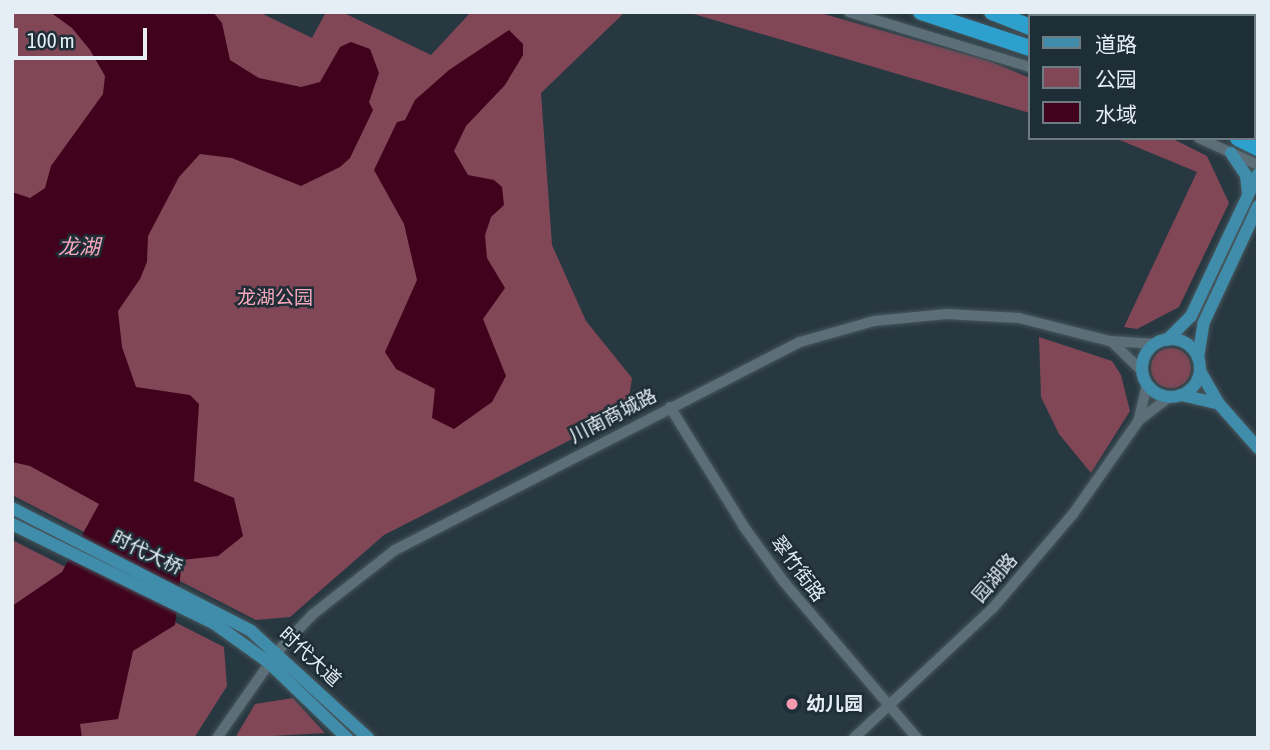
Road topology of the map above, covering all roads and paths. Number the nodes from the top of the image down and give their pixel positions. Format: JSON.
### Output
{"nodes":[{"id":1,"x":849,"y":12,"type":"edge"},
{"id":2,"x":921,"y":12,"type":"edge"},
{"id":3,"x":993,"y":13,"type":"edge"},
{"id":4,"x":1028,"y":26,"type":"edge"},
{"id":5,"x":1028,"y":47,"type":"edge"},
{"id":6,"x":1028,"y":66,"type":"edge"},
{"id":7,"x":1208,"y":140,"type":"edge"},
{"id":8,"x":1235,"y":146,"type":"edge"},
{"id":9,"x":1258,"y":148,"type":"edge"},
{"id":10,"x":1258,"y":164,"type":"edge"},
{"id":11,"x":1258,"y":174,"type":"edge"},
{"id":12,"x":1248,"y":195,"type":"junction"},
{"id":13,"x":1258,"y":207,"type":"edge"},
{"id":14,"x":1110,"y":341,"type":"junction"},
{"id":15,"x":1161,"y":342,"type":"junction"},
{"id":16,"x":1199,"y":364,"type":"junction"},
{"id":17,"x":1145,"y":378,"type":"junction"},
{"id":18,"x":1175,"y":396,"type":"junction"},
{"id":19,"x":1219,"y":404,"type":"junction"},
{"id":20,"x":670,"y":407,"type":"junction"},
{"id":21,"x":1139,"y":420,"type":"junction"},
{"id":22,"x":1258,"y":448,"type":"edge"},
{"id":23,"x":12,"y":508,"type":"edge"},
{"id":24,"x":12,"y":524,"type":"edge"},
{"id":25,"x":221,"y":611,"type":"joint"},
{"id":26,"x":215,"y":624,"type":"joint"},
{"id":27,"x":278,"y":652,"type":"junction"},
{"id":28,"x":268,"y":662,"type":"junction"},
{"id":29,"x":890,"y":709,"type":"junction"},
{"id":30,"x":217,"y":738,"type":"edge"},
{"id":31,"x":347,"y":738,"type":"edge"},
{"id":32,"x":368,"y":738,"type":"edge"},
{"id":33,"x":854,"y":738,"type":"edge"},
{"id":34,"x":917,"y":738,"type":"edge"}],
"edges":[{"from":1,"to":6,"type":"street"},
{"from":2,"to":5,"type":"highway"},
{"from":3,"to":4,"type":"highway"},
{"from":7,"to":8,"type":"street"},
{"from":8,"to":9,"type":"highway"},
{"from":8,"to":10,"type":"street"},
{"from":8,"to":12,"type":"main road"},
{"from":11,"to":12,"type":"main road"},
{"from":12,"to":15,"type":"main road"},
{"from":13,"to":16,"type":"main road"},
{"from":14,"to":15,"type":"street"},
{"from":14,"to":17,"type":"street"},
{"from":14,"to":20,"type":"street","name":"川南商城路"},
{"from":15,"to":16,"type":"main road"},
{"from":15,"to":17,"type":"main road"},
{"from":16,"to":18,"type":"main road"},
{"from":16,"to":19,"type":"main road"},
{"from":17,"to":18,"type":"main road"},
{"from":17,"to":21,"type":"street"},
{"from":18,"to":19,"type":"main road"},
{"from":18,"to":21,"type":"street"},
{"from":19,"to":22,"type":"main road"},
{"from":20,"to":27,"type":"street","name":"川南商城路"},
{"from":20,"to":29,"type":"street","name":"翠竹街路"},
{"from":21,"to":29,"type":"street","name":"园湖路"},
{"from":23,"to":25,"type":"main road","name":"时代大桥"},
{"from":24,"to":26,"type":"main road","name":"时代大桥"},
{"from":25,"to":27,"type":"main road","name":"时代大道"},
{"from":26,"to":28,"type":"main road","name":"时代大道"},
{"from":27,"to":28,"type":"street","name":"川南商城路"},
{"from":27,"to":32,"type":"main road","name":"时代大道"},
{"from":28,"to":30,"type":"street","name":"川南商城路"},
{"from":28,"to":31,"type":"main road","name":"时代大道"},
{"from":29,"to":33,"type":"street","name":"园湖路"},
{"from":29,"to":34,"type":"street","name":"翠竹街路"}]}
